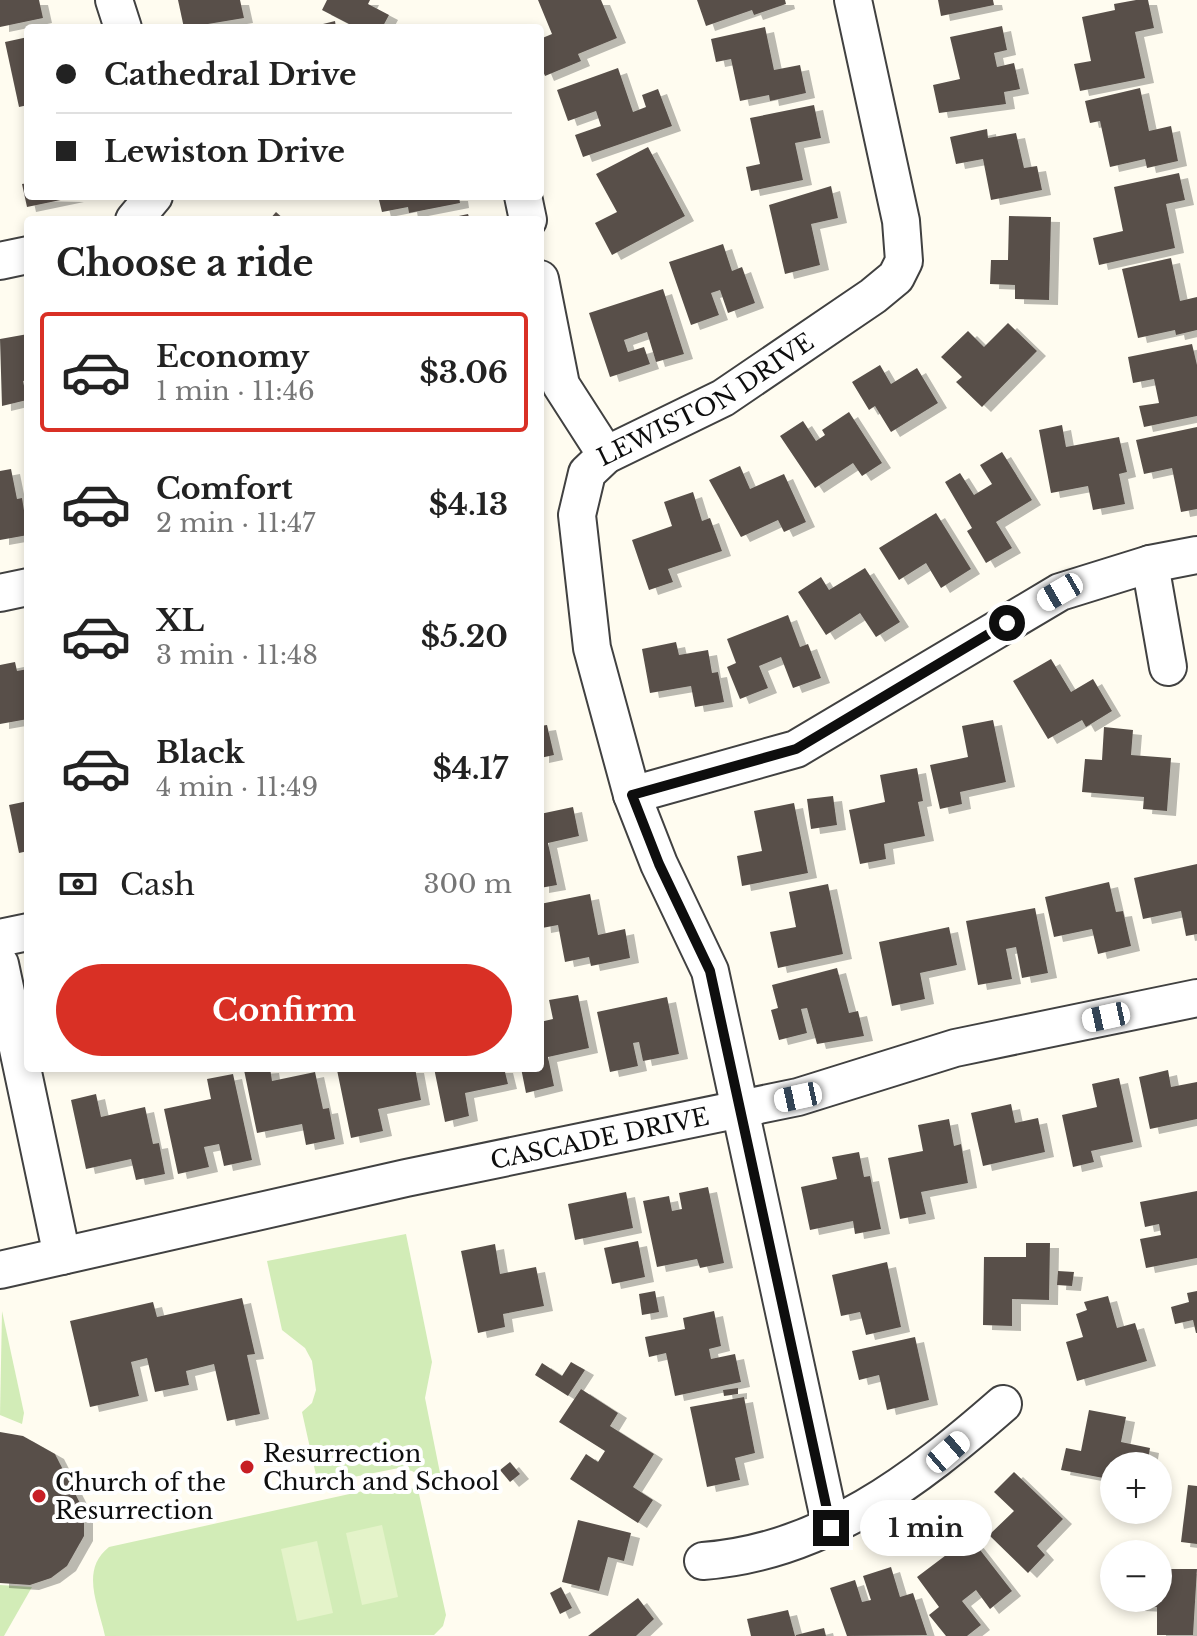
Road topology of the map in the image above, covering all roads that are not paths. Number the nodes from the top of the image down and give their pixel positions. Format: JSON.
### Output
{"nodes":[{"id":1,"x":114,"y":0,"type":"edge"},
{"id":2,"x":853,"y":0,"type":"edge"},
{"id":3,"x":122,"y":24,"type":"edge"},
{"id":4,"x":151,"y":200,"type":"edge"},
{"id":5,"x":137,"y":216,"type":"edge"},
{"id":6,"x":24,"y":256,"type":"edge"},
{"id":7,"x":0,"y":261,"type":"edge"},
{"id":8,"x":544,"y":299,"type":"edge"},
{"id":9,"x":606,"y":455,"type":"junction"},
{"id":10,"x":1197,"y":555,"type":"edge"},
{"id":11,"x":1150,"y":564,"type":"junction"},
{"id":12,"x":24,"y":588,"type":"edge"},
{"id":13,"x":0,"y":593,"type":"edge"},
{"id":14,"x":1168,"y":667,"type":"dead end"},
{"id":15,"x":632,"y":795,"type":"junction"},
{"id":16,"x":24,"y":933,"type":"edge"},
{"id":17,"x":0,"y":938,"type":"edge"},
{"id":18,"x":0,"y":964,"type":"edge"},
{"id":19,"x":1197,"y":998,"type":"edge"},
{"id":20,"x":740,"y":1109,"type":"junction"},
{"id":21,"x":62,"y":1256,"type":"junction"},
{"id":22,"x":0,"y":1270,"type":"edge"},
{"id":23,"x":1003,"y":1404,"type":"dead end"},
{"id":24,"x":831,"y":1528,"type":"junction"},
{"id":25,"x":703,"y":1561,"type":"dead end"}],
"edges":[{"from":1,"to":3,"type":"street"},
{"from":2,"to":9,"type":"street","name":"LEWISTON DRIVE"},
{"from":4,"to":5,"type":"street"},
{"from":6,"to":7,"type":"street"},
{"from":8,"to":9,"type":"street"},
{"from":9,"to":15,"type":"street","name":"LEWISTON DRIVE"},
{"from":10,"to":11,"type":"street"},
{"from":11,"to":14,"type":"street"},
{"from":11,"to":15,"type":"street"},
{"from":12,"to":13,"type":"street"},
{"from":15,"to":20,"type":"street","name":"LEWISTON DRIVE"},
{"from":16,"to":17,"type":"street"},
{"from":18,"to":21,"type":"street"},
{"from":19,"to":20,"type":"street","name":"CASCADE DRIVE"},
{"from":20,"to":21,"type":"street","name":"CASCADE DRIVE"},
{"from":20,"to":24,"type":"street","name":"LEWISTON DRIVE"},
{"from":21,"to":22,"type":"street","name":"CASCADE DRIVE"},
{"from":23,"to":24,"type":"street"},
{"from":24,"to":25,"type":"street"}]}
